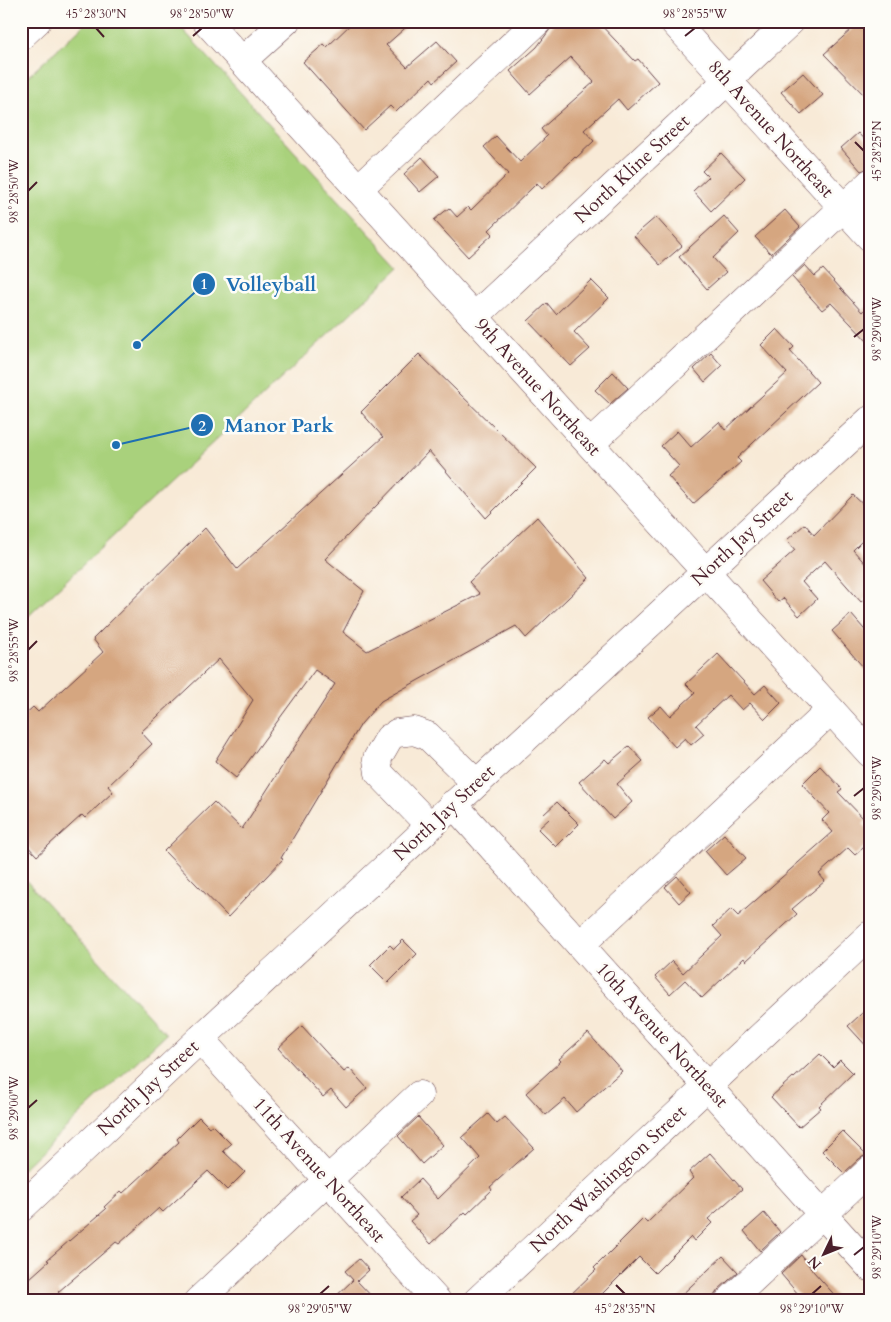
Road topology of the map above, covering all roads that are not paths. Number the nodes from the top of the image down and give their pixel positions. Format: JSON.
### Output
{"nodes":[{"id":1,"x":37,"y":21,"type":"edge"},
{"id":2,"x":206,"y":21,"type":"edge"},
{"id":3,"x":286,"y":21,"type":"edge"},
{"id":4,"x":538,"y":21,"type":"edge"},
{"id":5,"x":673,"y":21,"type":"edge"},
{"id":6,"x":791,"y":21,"type":"edge"},
{"id":7,"x":21,"y":36,"type":"edge"},
{"id":8,"x":242,"y":61,"type":"junction"},
{"id":9,"x":727,"y":80,"type":"junction"},
{"id":10,"x":870,"y":183,"type":"edge"},
{"id":11,"x":358,"y":189,"type":"junction"},
{"id":12,"x":843,"y":208,"type":"junction"},
{"id":13,"x":870,"y":236,"type":"edge"},
{"id":14,"x":474,"y":317,"type":"junction"},
{"id":15,"x":870,"y":420,"type":"edge"},
{"id":16,"x":591,"y":444,"type":"junction"},
{"id":17,"x":705,"y":571,"type":"junction"},
{"id":18,"x":831,"y":710,"type":"junction"},
{"id":19,"x":870,"y":753,"type":"edge"},
{"id":20,"x":476,"y":783,"type":"junction"},
{"id":21,"x":453,"y":804,"type":"junction"},
{"id":22,"x":430,"y":826,"type":"junction"},
{"id":23,"x":870,"y":935,"type":"edge"},
{"id":24,"x":580,"y":945,"type":"junction"},
{"id":25,"x":200,"y":1039,"type":"junction"},
{"id":26,"x":708,"y":1086,"type":"junction"},
{"id":27,"x":419,"y":1095,"type":"dead end"},
{"id":28,"x":870,"y":1170,"type":"edge"},
{"id":29,"x":328,"y":1180,"type":"junction"},
{"id":30,"x":21,"y":1208,"type":"edge"},
{"id":31,"x":822,"y":1214,"type":"junction"},
{"id":32,"x":870,"y":1267,"type":"edge"},
{"id":33,"x":198,"y":1301,"type":"edge"},
{"id":34,"x":437,"y":1301,"type":"edge"},
{"id":35,"x":477,"y":1301,"type":"edge"},
{"id":36,"x":729,"y":1301,"type":"edge"}],
"edges":[{"from":1,"to":7,"type":"street"},
{"from":2,"to":8,"type":"street","name":"9th Avenue Northeast"},
{"from":3,"to":8,"type":"street"},
{"from":4,"to":11,"type":"street"},
{"from":5,"to":9,"type":"street","name":"8th Avenue Northeast"},
{"from":6,"to":9,"type":"street","name":"North Kline Street"},
{"from":8,"to":11,"type":"street","name":"9th Avenue Northeast"},
{"from":9,"to":12,"type":"street","name":"8th Avenue Northeast"},
{"from":9,"to":14,"type":"street","name":"North Kline Street"},
{"from":10,"to":12,"type":"street"},
{"from":11,"to":14,"type":"street","name":"9th Avenue Northeast"},
{"from":12,"to":13,"type":"street","name":"8th Avenue Northeast"},
{"from":12,"to":16,"type":"street"},
{"from":14,"to":16,"type":"street","name":"9th Avenue Northeast"},
{"from":15,"to":17,"type":"street","name":"North Jay Street"},
{"from":16,"to":17,"type":"street","name":"9th Avenue Northeast"},
{"from":17,"to":18,"type":"street","name":"9th Avenue Northeast"},
{"from":17,"to":20,"type":"street","name":"North Jay Street"},
{"from":18,"to":19,"type":"street","name":"9th Avenue Northeast"},
{"from":18,"to":24,"type":"street"},
{"from":20,"to":21,"type":"street","name":"North Jay Street"},
{"from":20,"to":22,"type":"street"},
{"from":21,"to":22,"type":"street","name":"North Jay Street"},
{"from":21,"to":24,"type":"street","name":"10th Avenue Northeast"},
{"from":22,"to":25,"type":"street","name":"North Jay Street"},
{"from":23,"to":26,"type":"street","name":"North Washington Street"},
{"from":24,"to":26,"type":"street","name":"10th Avenue Northeast"},
{"from":25,"to":29,"type":"street","name":"11th Avenue Northeast"},
{"from":25,"to":30,"type":"street","name":"North Jay Street"},
{"from":26,"to":31,"type":"street","name":"10th Avenue Northeast"},
{"from":26,"to":35,"type":"street","name":"North Washington Street"},
{"from":27,"to":29,"type":"street"},
{"from":28,"to":31,"type":"street"},
{"from":29,"to":33,"type":"street"},
{"from":29,"to":34,"type":"street","name":"11th Avenue Northeast"},
{"from":31,"to":32,"type":"street","name":"10th Avenue Northeast"},
{"from":31,"to":36,"type":"street"}]}
